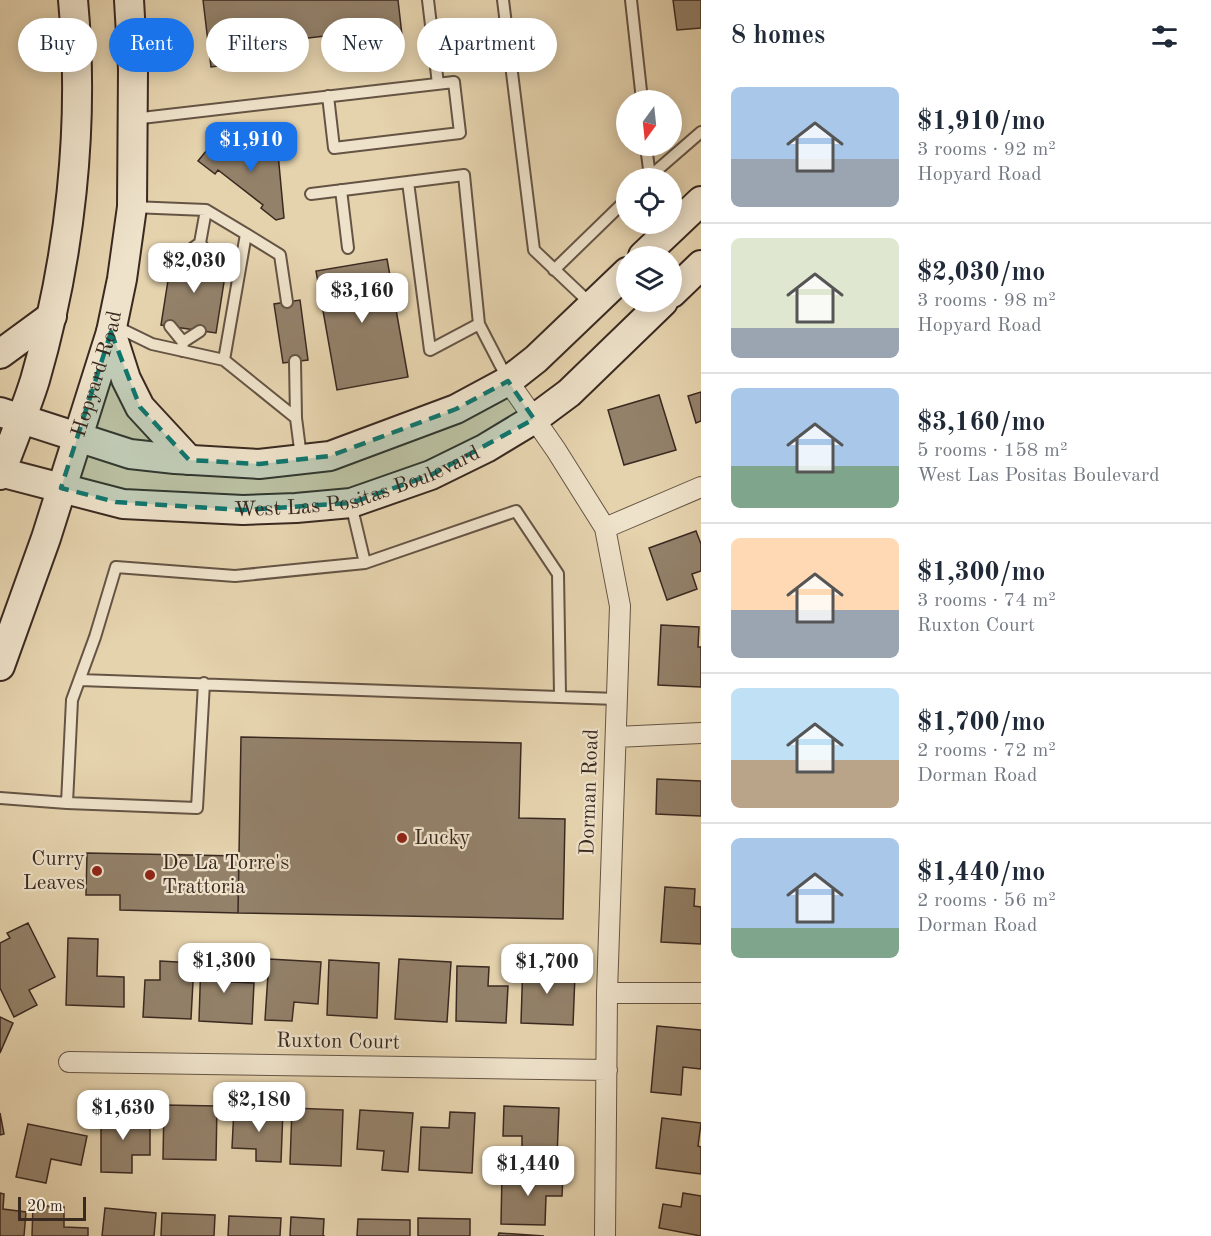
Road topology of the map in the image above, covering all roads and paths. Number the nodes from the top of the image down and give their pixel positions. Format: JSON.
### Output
{"nodes":[{"id":1,"x":73,"y":0,"type":"edge"},
{"id":2,"x":129,"y":0,"type":"edge"},
{"id":3,"x":429,"y":0,"type":"edge"},
{"id":4,"x":503,"y":0,"type":"edge"},
{"id":5,"x":631,"y":0,"type":"edge"},
{"id":6,"x":438,"y":84,"type":"junction"},
{"id":7,"x":641,"y":90,"type":"edge"},
{"id":8,"x":327,"y":96,"type":"junction"},
{"id":9,"x":132,"y":119,"type":"junction"},
{"id":10,"x":701,"y":132,"type":"edge"},
{"id":11,"x":660,"y":168,"type":"edge"},
{"id":12,"x":408,"y":182,"type":"junction"},
{"id":13,"x":341,"y":190,"type":"junction"},
{"id":14,"x":311,"y":194,"type":"dead end"},
{"id":15,"x":701,"y":201,"type":"edge"},
{"id":16,"x":132,"y":207,"type":"junction"},
{"id":17,"x":206,"y":210,"type":"junction"},
{"id":18,"x":616,"y":210,"type":"edge"},
{"id":19,"x":246,"y":234,"type":"junction"},
{"id":20,"x":200,"y":243,"type":"junction"},
{"id":21,"x":654,"y":246,"type":"edge"},
{"id":22,"x":348,"y":248,"type":"dead end"},
{"id":23,"x":182,"y":256,"type":"dead end"},
{"id":24,"x":213,"y":261,"type":"dead end"},
{"id":25,"x":701,"y":265,"type":"edge"},
{"id":26,"x":554,"y":270,"type":"junction"},
{"id":27,"x":616,"y":282,"type":"edge"},
{"id":28,"x":682,"y":283,"type":"edge"},
{"id":29,"x":287,"y":302,"type":"dead end"},
{"id":30,"x":592,"y":305,"type":"junction"},
{"id":31,"x":653,"y":312,"type":"edge"},
{"id":32,"x":52,"y":316,"type":"junction"},
{"id":33,"x":479,"y":324,"type":"junction"},
{"id":34,"x":170,"y":326,"type":"dead end"},
{"id":35,"x":111,"y":328,"type":"junction"},
{"id":36,"x":200,"y":331,"type":"dead end"},
{"id":37,"x":183,"y":346,"type":"junction"},
{"id":38,"x":0,"y":354,"type":"edge"},
{"id":39,"x":224,"y":360,"type":"junction"},
{"id":40,"x":295,"y":361,"type":"dead end"},
{"id":41,"x":508,"y":381,"type":"junction"},
{"id":42,"x":10,"y":416,"type":"edge"},
{"id":43,"x":296,"y":418,"type":"junction"},
{"id":44,"x":534,"y":419,"type":"junction"},
{"id":45,"x":77,"y":436,"type":"junction"},
{"id":46,"x":189,"y":460,"type":"junction"},
{"id":47,"x":301,"y":460,"type":"junction"},
{"id":48,"x":0,"y":473,"type":"edge"},
{"id":49,"x":701,"y":487,"type":"edge"},
{"id":50,"x":61,"y":488,"type":"junction"},
{"id":51,"x":351,"y":503,"type":"junction"},
{"id":52,"x":605,"y":528,"type":"junction"},
{"id":53,"x":365,"y":563,"type":"junction"},
{"id":54,"x":0,"y":666,"type":"edge"},
{"id":55,"x":80,"y":680,"type":"junction"},
{"id":56,"x":204,"y":684,"type":"junction"},
{"id":57,"x":560,"y":695,"type":"junction"},
{"id":58,"x":617,"y":699,"type":"junction"},
{"id":59,"x":701,"y":733,"type":"edge"},
{"id":60,"x":616,"y":737,"type":"junction"},
{"id":61,"x":0,"y":798,"type":"edge"},
{"id":62,"x":67,"y":803,"type":"junction"},
{"id":63,"x":607,"y":993,"type":"junction"},
{"id":64,"x":701,"y":993,"type":"edge"},
{"id":65,"x":69,"y":1062,"type":"dead end"},
{"id":66,"x":607,"y":1070,"type":"junction"},
{"id":67,"x":605,"y":1236,"type":"edge"}],
"edges":[{"from":1,"to":32,"type":"main road"},
{"from":2,"to":9,"type":"main road","name":"Hopyard Road"},
{"from":3,"to":6,"type":"lane"},
{"from":4,"to":26,"type":"lane"},
{"from":5,"to":7,"type":"lane"},
{"from":6,"to":8,"type":"lane"},
{"from":6,"to":8,"type":"lane"},
{"from":8,"to":9,"type":"lane"},
{"from":9,"to":16,"type":"main road","name":"Hopyard Road"},
{"from":10,"to":11,"type":"lane"},
{"from":12,"to":13,"type":"lane"},
{"from":12,"to":33,"type":"lane"},
{"from":12,"to":33,"type":"lane"},
{"from":13,"to":14,"type":"lane"},
{"from":13,"to":22,"type":"lane"},
{"from":15,"to":21,"type":"main road"},
{"from":16,"to":17,"type":"lane"},
{"from":16,"to":35,"type":"main road","name":"Hopyard Road"},
{"from":17,"to":19,"type":"lane"},
{"from":17,"to":20,"type":"lane"},
{"from":18,"to":26,"type":"lane"},
{"from":19,"to":29,"type":"lane"},
{"from":19,"to":39,"type":"lane"},
{"from":20,"to":23,"type":"lane"},
{"from":20,"to":24,"type":"lane"},
{"from":25,"to":28,"type":"main road"},
{"from":26,"to":30,"type":"lane"},
{"from":27,"to":30,"type":"main road","name":"West Las Positas Boulevard"},
{"from":30,"to":41,"type":"main road","name":"West Las Positas Boulevard"},
{"from":31,"to":44,"type":"main road","name":"West Las Positas Boulevard"},
{"from":32,"to":38,"type":"main road"},
{"from":32,"to":42,"type":"main road"},
{"from":33,"to":41,"type":"lane"},
{"from":34,"to":37,"type":"lane"},
{"from":35,"to":37,"type":"lane"},
{"from":35,"to":45,"type":"main road","name":"Hopyard Road"},
{"from":35,"to":46,"type":"main road"},
{"from":36,"to":37,"type":"lane"},
{"from":37,"to":39,"type":"lane"},
{"from":39,"to":43,"type":"lane"},
{"from":40,"to":43,"type":"lane"},
{"from":41,"to":44,"type":"street","name":"Dorman Road"},
{"from":41,"to":47,"type":"main road","name":"West Las Positas Boulevard"},
{"from":42,"to":45,"type":"main road","name":"West Las Positas Boulevard"},
{"from":42,"to":48,"type":"main road"},
{"from":43,"to":47,"type":"lane"},
{"from":44,"to":51,"type":"main road","name":"West Las Positas Boulevard"},
{"from":44,"to":52,"type":"street","name":"Dorman Road"},
{"from":45,"to":46,"type":"main road","name":"West Las Positas Boulevard"},
{"from":45,"to":50,"type":"main road","name":"Hopyard Road"},
{"from":46,"to":47,"type":"main road","name":"West Las Positas Boulevard"},
{"from":48,"to":50,"type":"main road","name":"West Las Positas Boulevard"},
{"from":49,"to":52,"type":"street"},
{"from":50,"to":51,"type":"main road","name":"West Las Positas Boulevard"},
{"from":50,"to":54,"type":"main road","name":"Hopyard Road"},
{"from":51,"to":53,"type":"lane"},
{"from":52,"to":58,"type":"street","name":"Dorman Road"},
{"from":53,"to":55,"type":"lane"},
{"from":53,"to":57,"type":"lane"},
{"from":55,"to":56,"type":"lane"},
{"from":55,"to":62,"type":"lane"},
{"from":56,"to":57,"type":"lane"},
{"from":56,"to":62,"type":"lane"},
{"from":57,"to":58,"type":"lane"},
{"from":58,"to":60,"type":"street","name":"Dorman Road"},
{"from":59,"to":60,"type":"street"},
{"from":60,"to":63,"type":"street","name":"Dorman Road"},
{"from":61,"to":62,"type":"lane"},
{"from":63,"to":64,"type":"street"},
{"from":63,"to":66,"type":"street","name":"Dorman Road"},
{"from":65,"to":66,"type":"street","name":"Ruxton Court"},
{"from":66,"to":67,"type":"street","name":"Dorman Road"}]}
